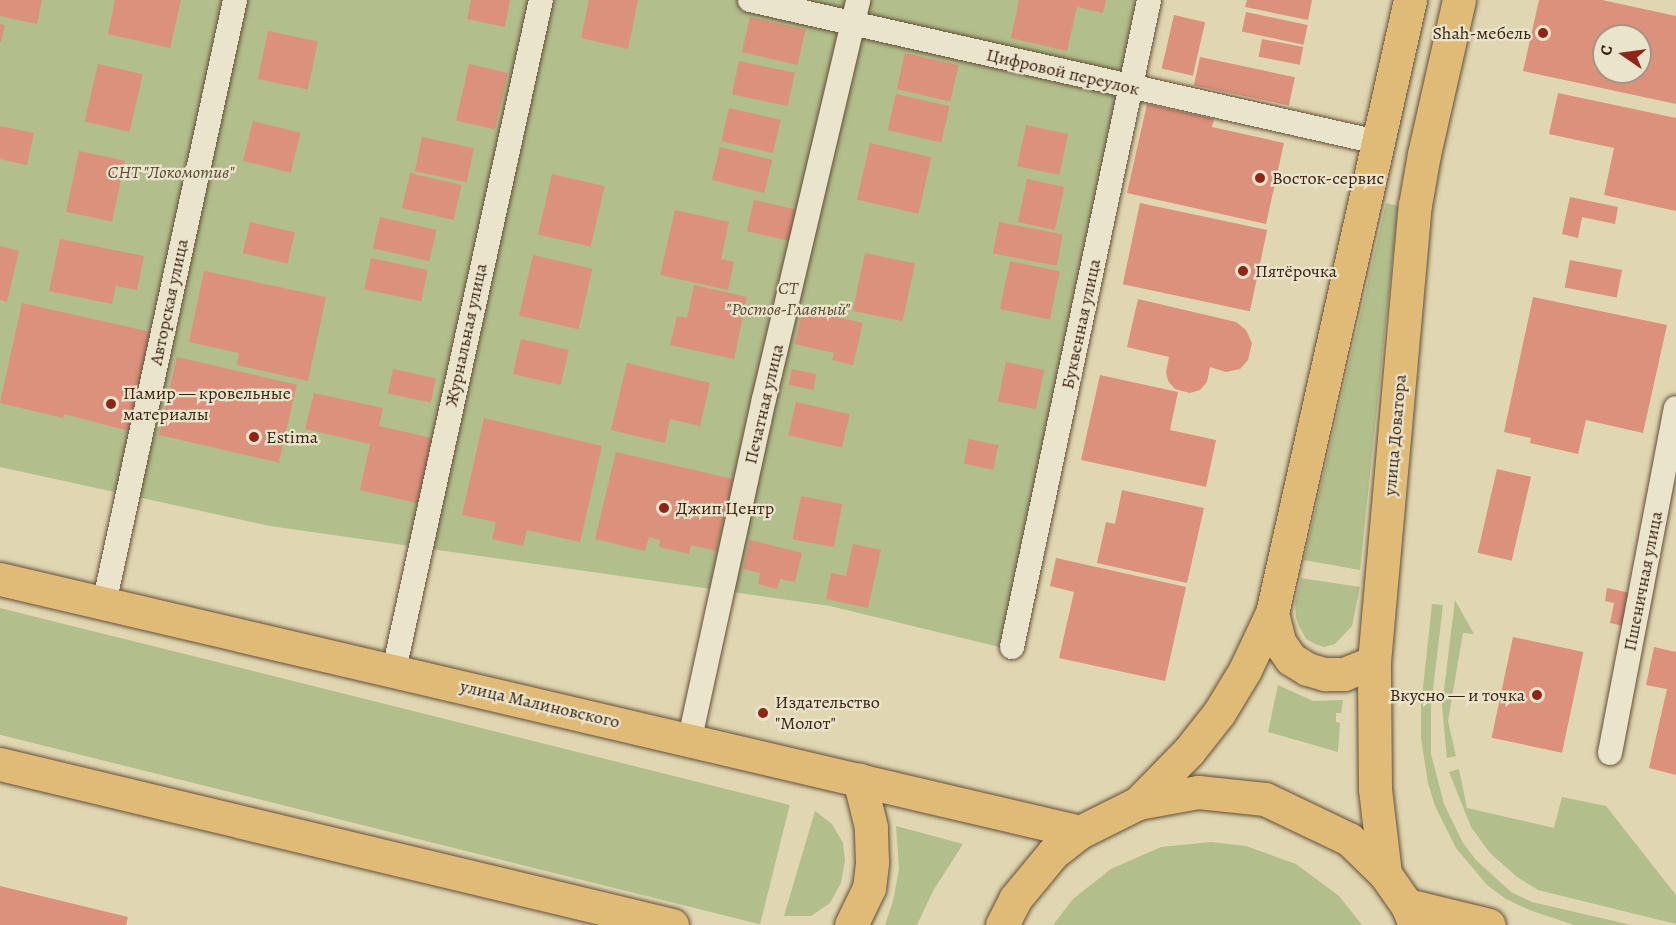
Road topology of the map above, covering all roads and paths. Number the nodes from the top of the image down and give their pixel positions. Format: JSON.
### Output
{"nodes":[{"id":1,"x":235,"y":0,"type":"edge"},
{"id":2,"x":541,"y":0,"type":"edge"},
{"id":3,"x":750,"y":0,"type":"edge"},
{"id":4,"x":858,"y":0,"type":"edge"},
{"id":5,"x":1149,"y":0,"type":"edge"},
{"id":6,"x":1410,"y":0,"type":"edge"},
{"id":7,"x":1459,"y":0,"type":"edge"},
{"id":8,"x":853,"y":24,"type":"junction"},
{"id":9,"x":1131,"y":87,"type":"junction"},
{"id":10,"x":1377,"y":142,"type":"junction"},
{"id":11,"x":1676,"y":408,"type":"edge"},
{"id":12,"x":0,"y":579,"type":"edge"},
{"id":13,"x":104,"y":604,"type":"junction"},
{"id":14,"x":1272,"y":613,"type":"junction"},
{"id":15,"x":1012,"y":647,"type":"dead end"},
{"id":16,"x":1374,"y":662,"type":"junction"},
{"id":17,"x":394,"y":670,"type":"junction"},
{"id":18,"x":690,"y":738,"type":"junction"},
{"id":19,"x":1610,"y":753,"type":"dead end"},
{"id":20,"x":0,"y":764,"type":"edge"},
{"id":21,"x":859,"y":779,"type":"junction"},
{"id":22,"x":1138,"y":803,"type":"junction"},
{"id":23,"x":1080,"y":832,"type":"junction"},
{"id":24,"x":1385,"y":874,"type":"junction"},
{"id":25,"x":1411,"y":915,"type":"edge"},
{"id":26,"x":672,"y":925,"type":"edge"},
{"id":27,"x":852,"y":925,"type":"edge"},
{"id":28,"x":1002,"y":925,"type":"edge"},
{"id":29,"x":1489,"y":925,"type":"edge"}],
"edges":[{"from":1,"to":13,"type":"street","name":"Авторская улица"},
{"from":2,"to":17,"type":"street","name":"Журнальная улица"},
{"from":3,"to":8,"type":"street","name":"Цифровой переулок"},
{"from":4,"to":8,"type":"street","name":"Печатная улица"},
{"from":5,"to":9,"type":"street","name":"Буквенная улица"},
{"from":6,"to":10,"type":"main road"},
{"from":7,"to":16,"type":"main road","name":"улица Доватора"},
{"from":8,"to":9,"type":"street","name":"Цифровой переулок"},
{"from":8,"to":18,"type":"street","name":"Печатная улица"},
{"from":9,"to":10,"type":"street","name":"Цифровой переулок"},
{"from":9,"to":15,"type":"street","name":"Буквенная улица"},
{"from":10,"to":14,"type":"main road"},
{"from":11,"to":19,"type":"street","name":"Пшеничная улица"},
{"from":12,"to":13,"type":"main road","name":"улица Малиновского"},
{"from":13,"to":17,"type":"main road","name":"улица Малиновского"},
{"from":14,"to":16,"type":"main road"},
{"from":14,"to":22,"type":"main road"},
{"from":16,"to":24,"type":"main road","name":"улица Доватора"},
{"from":17,"to":18,"type":"main road","name":"улица Малиновского"},
{"from":18,"to":21,"type":"main road","name":"улица Малиновского"},
{"from":20,"to":26,"type":"main road"},
{"from":21,"to":23,"type":"main road","name":"улица Малиновского"},
{"from":21,"to":27,"type":"main road"},
{"from":22,"to":23,"type":"main road"},
{"from":22,"to":24,"type":"main road"},
{"from":23,"to":28,"type":"main road"},
{"from":24,"to":25,"type":"main road"},
{"from":25,"to":29,"type":"main road"}]}
